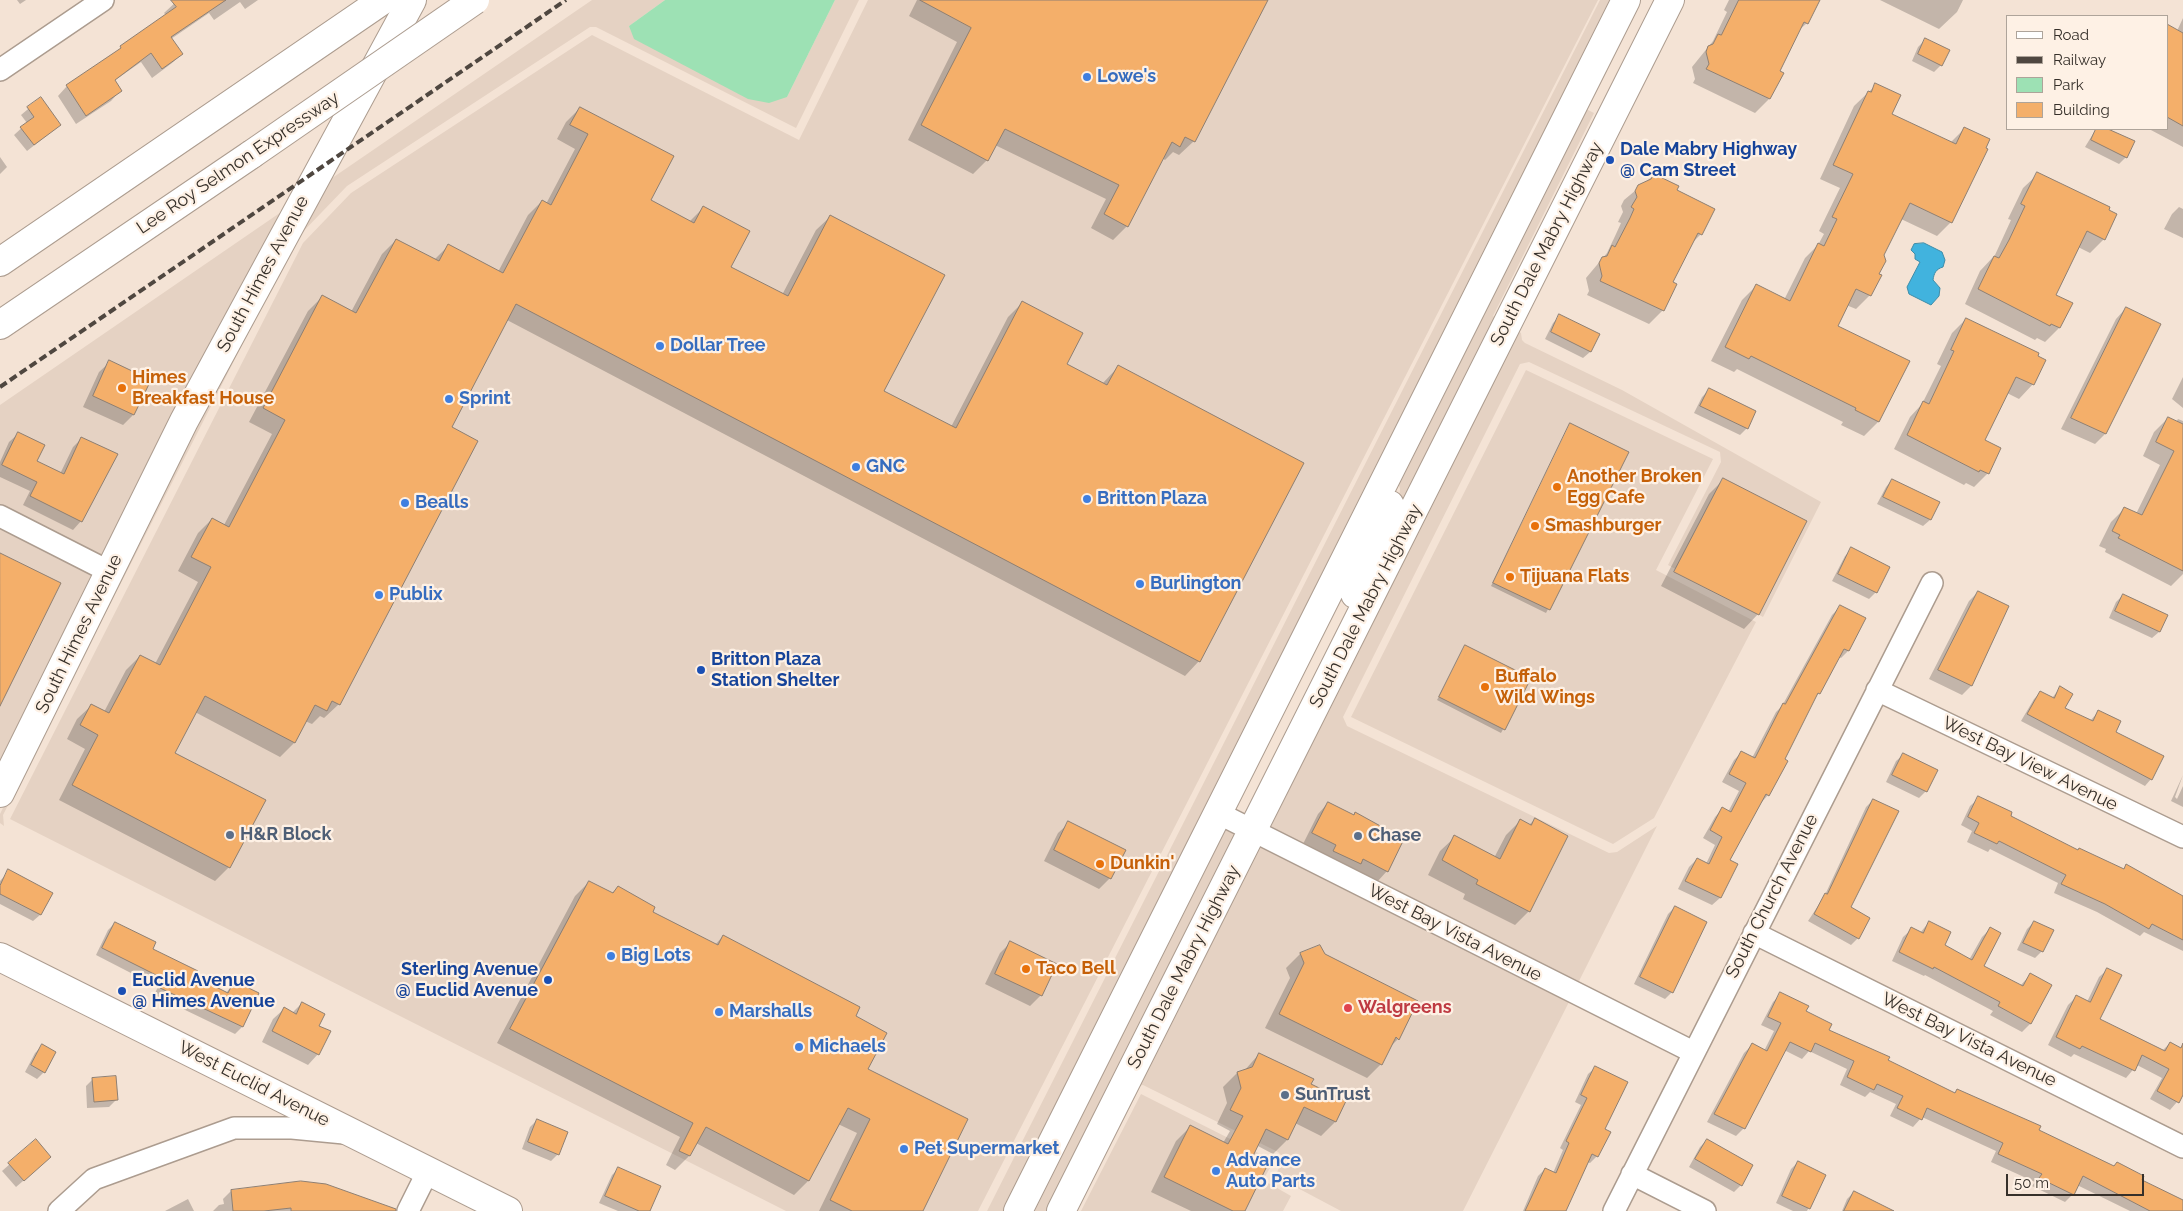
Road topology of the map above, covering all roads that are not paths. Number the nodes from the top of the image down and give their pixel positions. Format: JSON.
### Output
{"nodes":[{"id":1,"x":103,"y":0,"type":"edge"},
{"id":2,"x":383,"y":0,"type":"edge"},
{"id":3,"x":412,"y":0,"type":"edge"},
{"id":4,"x":476,"y":0,"type":"edge"},
{"id":5,"x":1626,"y":0,"type":"edge"},
{"id":6,"x":1670,"y":0,"type":"edge"},
{"id":7,"x":0,"y":70,"type":"edge"},
{"id":8,"x":1578,"y":93,"type":"junction"},
{"id":9,"x":1614,"y":111,"type":"junction"},
{"id":10,"x":0,"y":262,"type":"edge"},
{"id":11,"x":0,"y":325,"type":"edge"},
{"id":12,"x":1386,"y":478,"type":"junction"},
{"id":13,"x":0,"y":516,"type":"edge"},
{"id":14,"x":110,"y":572,"type":"junction"},
{"id":15,"x":1932,"y":582,"type":"dead end"},
{"id":16,"x":1342,"y":652,"type":"junction"},
{"id":17,"x":1877,"y":690,"type":"junction"},
{"id":18,"x":0,"y":793,"type":"edge"},
{"id":19,"x":1218,"y":813,"type":"junction"},
{"id":20,"x":1252,"y":831,"type":"junction"},
{"id":21,"x":2183,"y":837,"type":"edge"},
{"id":22,"x":1754,"y":933,"type":"junction"},
{"id":23,"x":0,"y":957,"type":"edge"},
{"id":24,"x":1693,"y":1052,"type":"junction"},
{"id":25,"x":356,"y":1134,"type":"junction"},
{"id":26,"x":2183,"y":1147,"type":"edge"},
{"id":27,"x":428,"y":1171,"type":"junction"},
{"id":28,"x":1632,"y":1174,"type":"junction"},
{"id":29,"x":59,"y":1211,"type":"edge"},
{"id":30,"x":408,"y":1211,"type":"edge"},
{"id":31,"x":508,"y":1211,"type":"edge"},
{"id":32,"x":1018,"y":1211,"type":"edge"},
{"id":33,"x":1061,"y":1211,"type":"edge"},
{"id":34,"x":1614,"y":1211,"type":"edge"},
{"id":35,"x":1705,"y":1211,"type":"edge"}],
"edges":[{"from":1,"to":7,"type":"street"},
{"from":2,"to":10,"type":"main road"},
{"from":3,"to":14,"type":"main road","name":"South Himes Avenue"},
{"from":4,"to":11,"type":"main road","name":"Lee Roy Selmon Expressway","bridge":true},
{"from":5,"to":8,"type":"main road"},
{"from":6,"to":9,"type":"main road","name":"South Dale Mabry Highway"},
{"from":8,"to":9,"type":"main road"},
{"from":8,"to":12,"type":"main road"},
{"from":9,"to":16,"type":"main road","name":"South Dale Mabry Highway"},
{"from":12,"to":16,"type":"main road"},
{"from":12,"to":19,"type":"main road"},
{"from":13,"to":14,"type":"street"},
{"from":14,"to":18,"type":"main road","name":"South Himes Avenue"},
{"from":15,"to":17,"type":"street","name":"South Church Avenue"},
{"from":16,"to":20,"type":"main road","name":"South Dale Mabry Highway"},
{"from":17,"to":21,"type":"street","name":"West Bay View Avenue"},
{"from":17,"to":22,"type":"street","name":"South Church Avenue"},
{"from":19,"to":20,"type":"street","name":"West Bay Vista Avenue"},
{"from":19,"to":32,"type":"main road"},
{"from":20,"to":24,"type":"street","name":"West Bay Vista Avenue"},
{"from":20,"to":33,"type":"main road","name":"South Dale Mabry Highway"},
{"from":22,"to":24,"type":"street","name":"South Church Avenue"},
{"from":22,"to":26,"type":"street","name":"West Bay Vista Avenue"},
{"from":23,"to":25,"type":"main road","name":"West Euclid Avenue"},
{"from":24,"to":28,"type":"street","name":"South Church Avenue"},
{"from":25,"to":27,"type":"main road","name":"West Euclid Avenue"},
{"from":25,"to":29,"type":"street"},
{"from":27,"to":30,"type":"street"},
{"from":27,"to":31,"type":"main road","name":"West Euclid Avenue"},
{"from":28,"to":34,"type":"street","name":"South Church Avenue"},
{"from":28,"to":35,"type":"street"}]}
